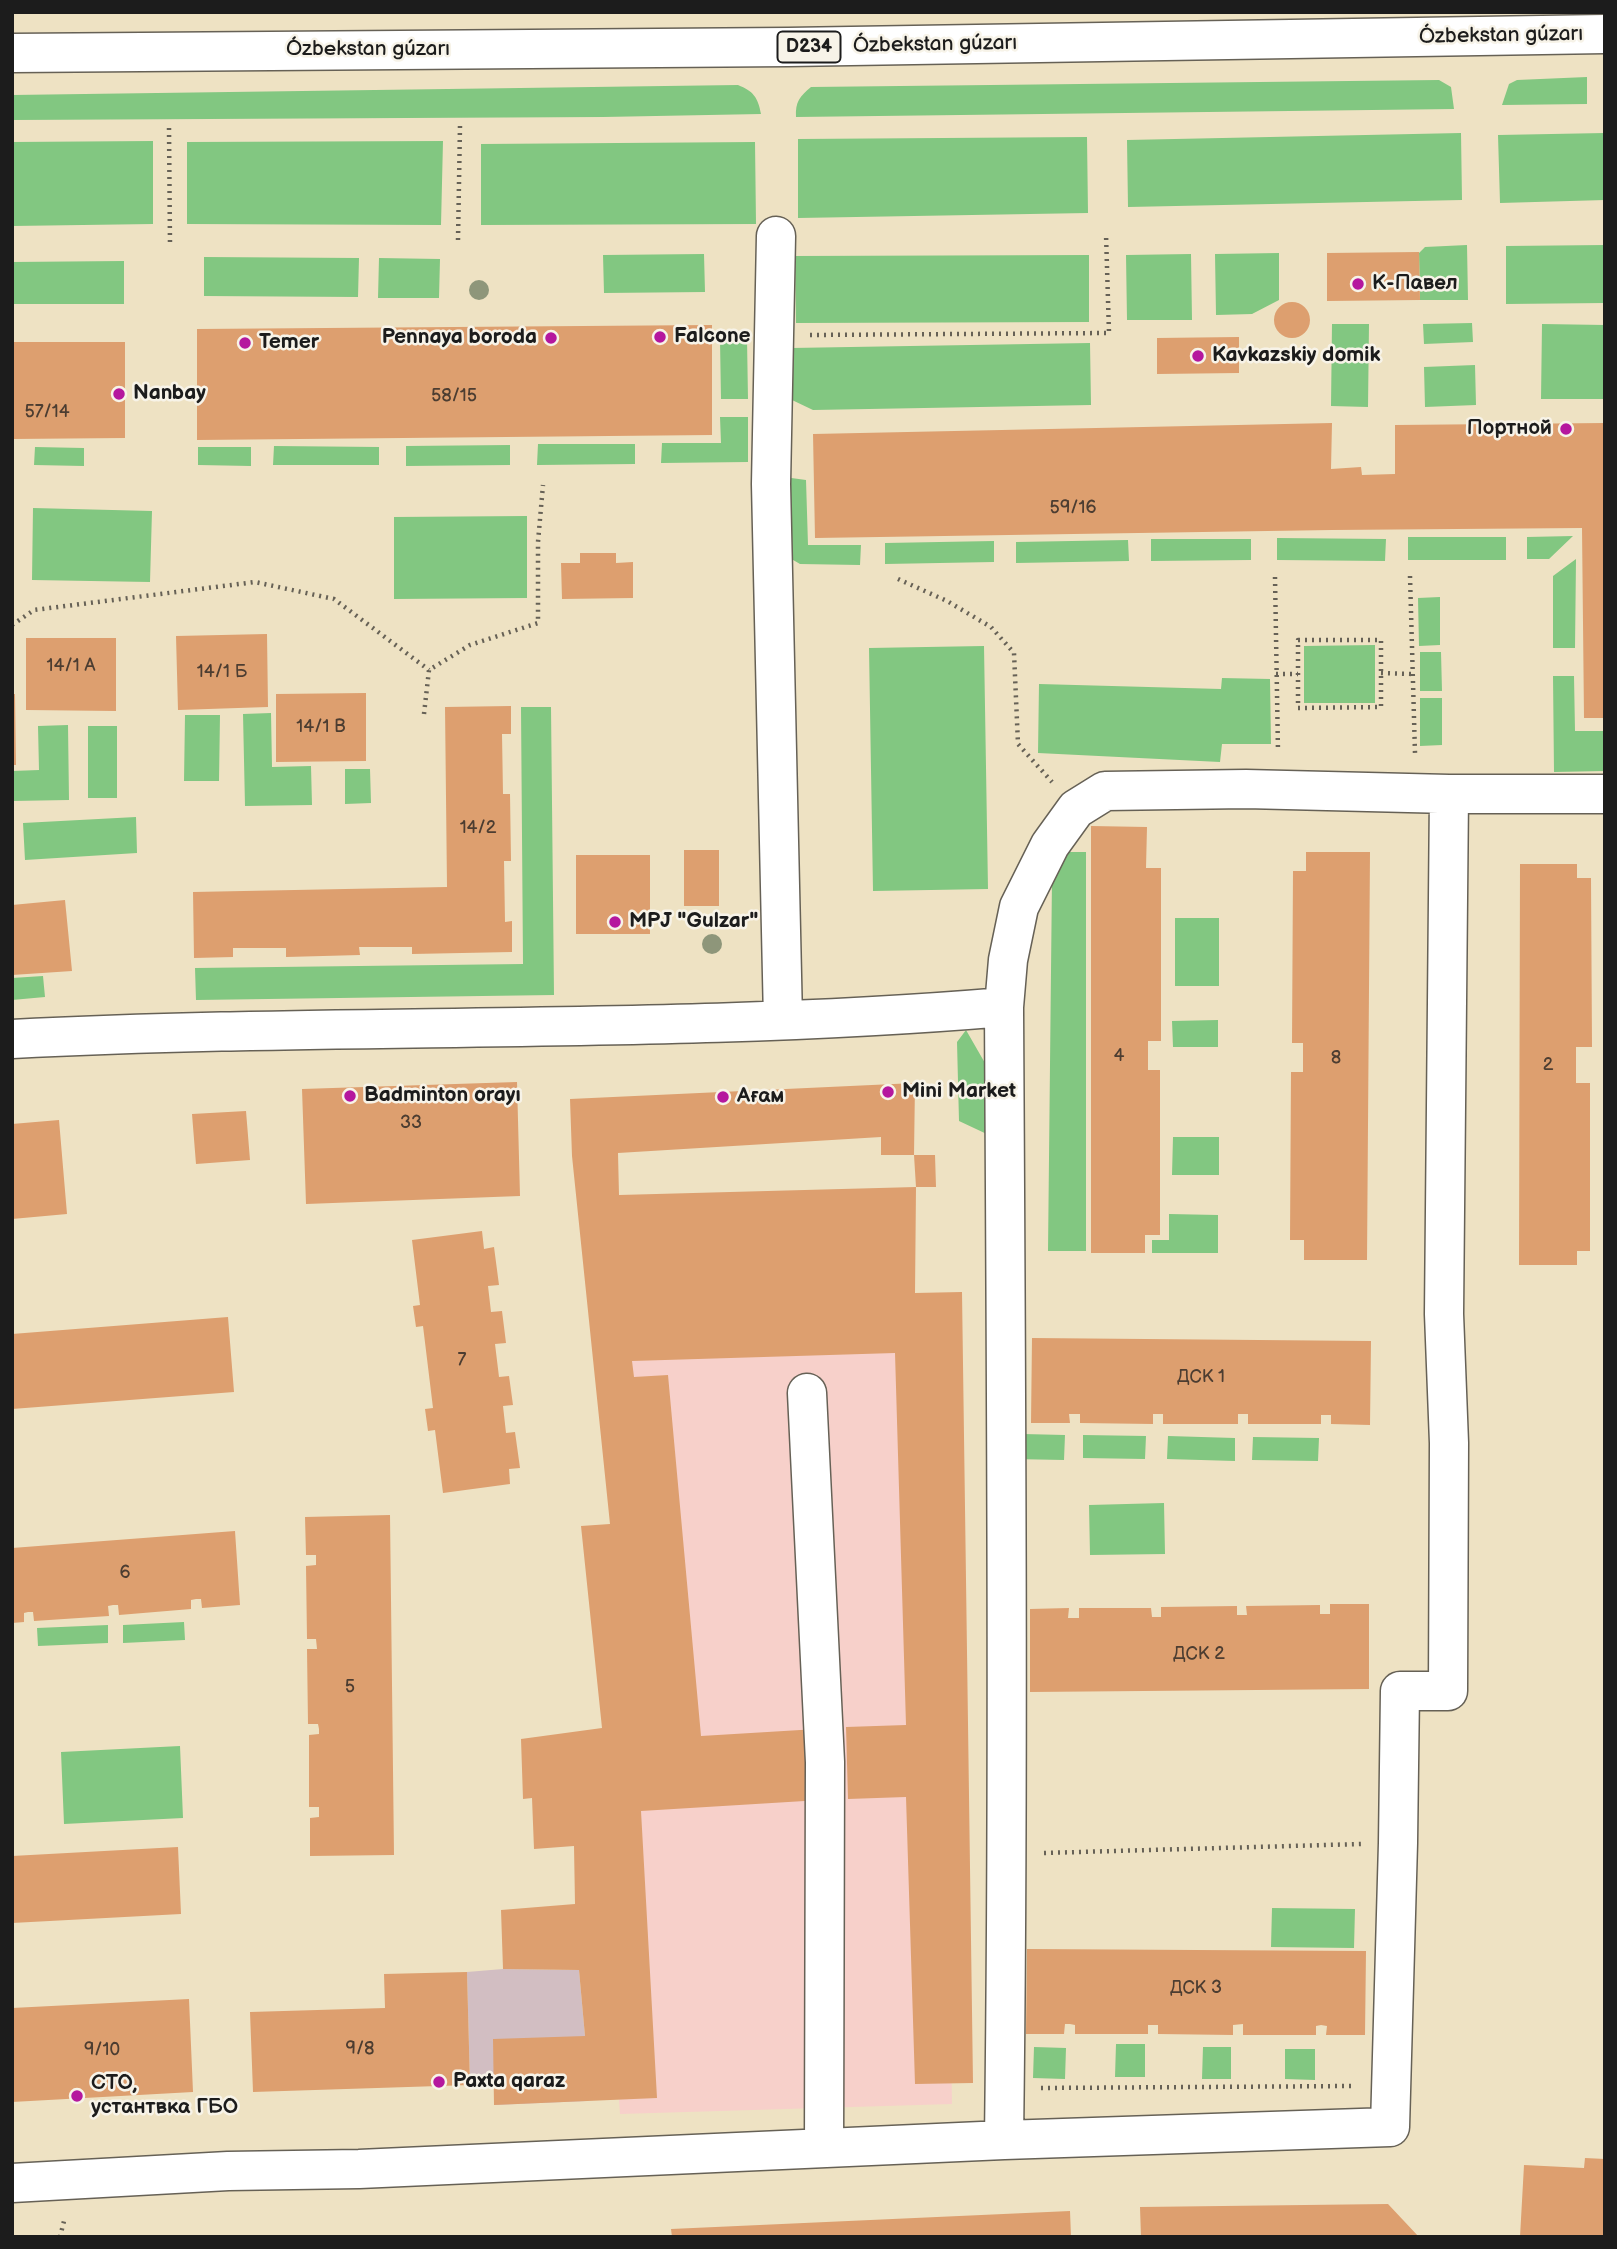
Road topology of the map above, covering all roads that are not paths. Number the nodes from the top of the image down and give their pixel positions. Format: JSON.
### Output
{"nodes":[{"id":1,"x":1605,"y":34,"type":"edge"},
{"id":2,"x":12,"y":52,"type":"edge"},
{"id":3,"x":776,"y":236,"type":"dead end"},
{"id":4,"x":1449,"y":794,"type":"junction"},
{"id":5,"x":1605,"y":794,"type":"edge"},
{"id":6,"x":1004,"y":1007,"type":"junction"},
{"id":7,"x":783,"y":1020,"type":"junction"},
{"id":8,"x":12,"y":1039,"type":"edge"},
{"id":9,"x":807,"y":1393,"type":"dead end"},
{"id":10,"x":1004,"y":2140,"type":"junction"},
{"id":11,"x":824,"y":2148,"type":"junction"},
{"id":12,"x":12,"y":2182,"type":"edge"}],
"edges":[{"from":1,"to":2,"type":"street","name":"Ózbekstan gúzarı","number":"D234"},
{"from":3,"to":7,"type":"street"},
{"from":4,"to":5,"type":"street"},
{"from":4,"to":6,"type":"street"},
{"from":4,"to":10,"type":"street"},
{"from":6,"to":7,"type":"street"},
{"from":6,"to":10,"type":"street"},
{"from":7,"to":8,"type":"street"},
{"from":9,"to":11,"type":"street"},
{"from":10,"to":11,"type":"street"},
{"from":11,"to":12,"type":"street"}]}
